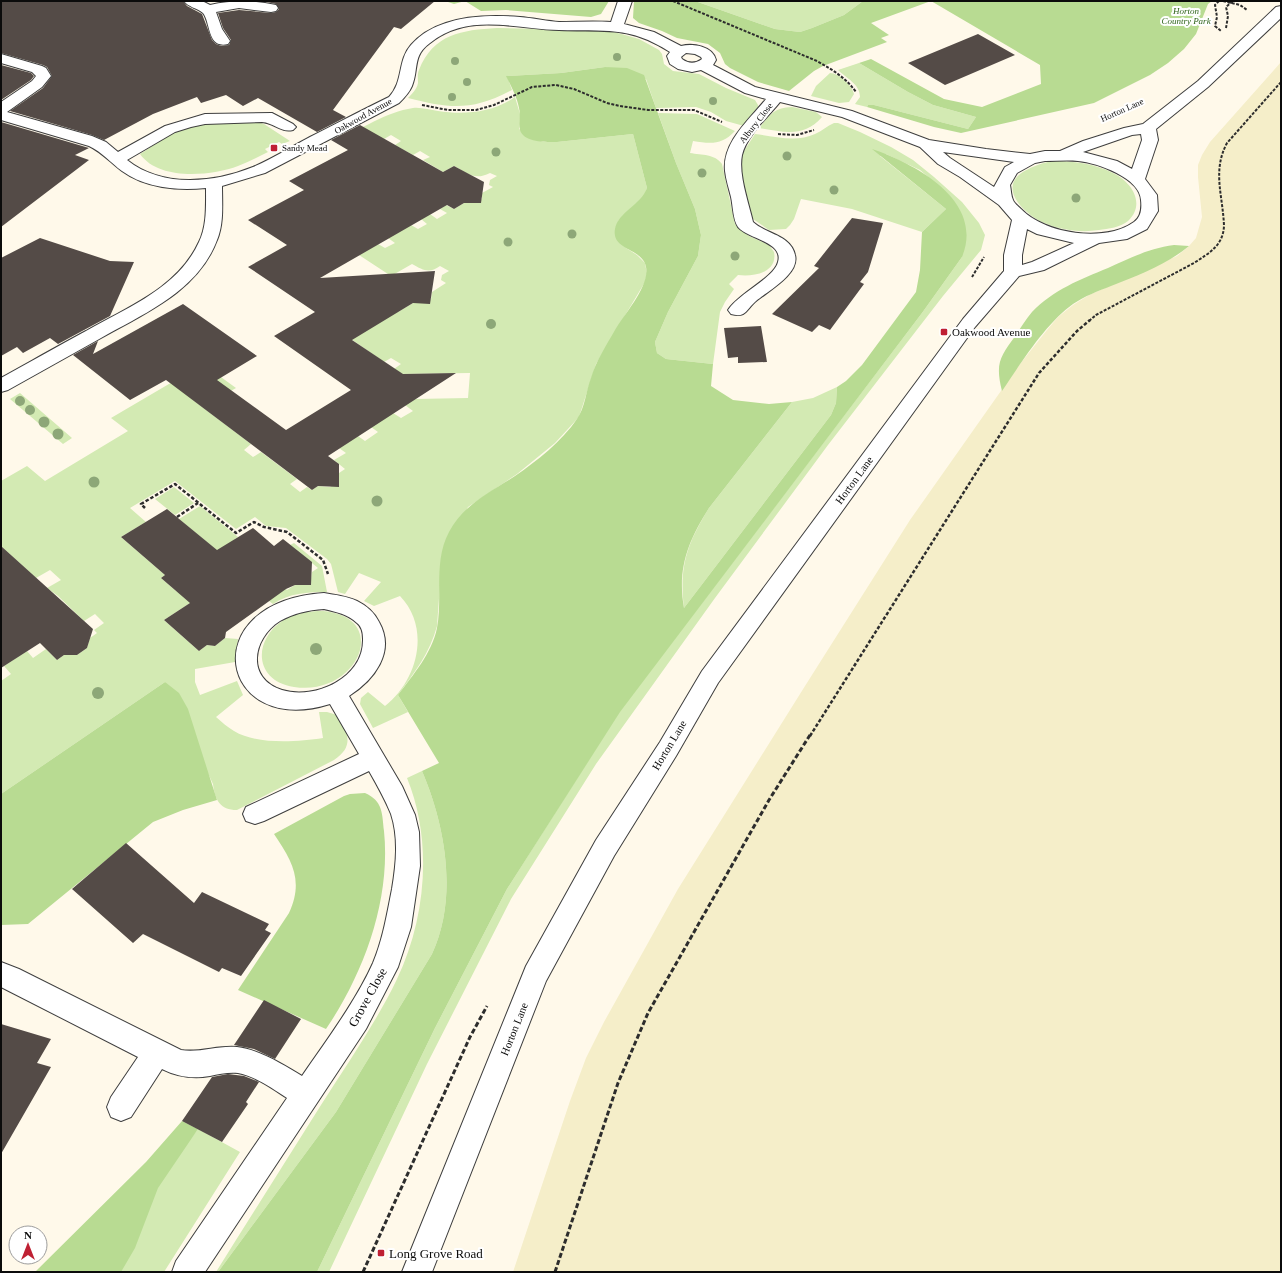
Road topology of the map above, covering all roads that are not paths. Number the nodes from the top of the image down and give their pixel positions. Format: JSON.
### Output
{"nodes":[{"id":1,"x":191,"y":1,"type":"edge"},
{"id":2,"x":625,"y":1,"type":"edge"},
{"id":3,"x":271,"y":8,"type":"dead end"},
{"id":4,"x":208,"y":10,"type":"junction"},
{"id":5,"x":1281,"y":10,"type":"edge"},
{"id":6,"x":616,"y":27,"type":"junction"},
{"id":7,"x":223,"y":41,"type":"dead end"},
{"id":8,"x":1,"y":58,"type":"edge"},
{"id":9,"x":776,"y":97,"type":"junction"},
{"id":10,"x":1,"y":109,"type":"edge"},
{"id":11,"x":1,"y":115,"type":"edge"},
{"id":12,"x":288,"y":127,"type":"dead end"},
{"id":13,"x":1148,"y":128,"type":"junction"},
{"id":14,"x":926,"y":144,"type":"junction"},
{"id":15,"x":1063,"y":155,"type":"junction"},
{"id":16,"x":117,"y":159,"type":"junction"},
{"id":17,"x":1030,"y":159,"type":"junction"},
{"id":18,"x":1137,"y":179,"type":"junction"},
{"id":19,"x":214,"y":182,"type":"junction"},
{"id":20,"x":1005,"y":202,"type":"junction"},
{"id":21,"x":1021,"y":219,"type":"junction"},
{"id":22,"x":1095,"y":239,"type":"junction"},
{"id":23,"x":1013,"y":272,"type":"junction"},
{"id":24,"x":737,"y":310,"type":"dead end"},
{"id":25,"x":1,"y":385,"type":"edge"},
{"id":26,"x":336,"y":694,"type":"junction"},
{"id":27,"x":373,"y":758,"type":"junction"},
{"id":28,"x":255,"y":814,"type":"dead end"},
{"id":29,"x":1,"y":974,"type":"edge"},
{"id":30,"x":157,"y":1052,"type":"junction"},
{"id":31,"x":306,"y":1093,"type":"junction"},
{"id":32,"x":121,"y":1106,"type":"dead end"},
{"id":33,"x":186,"y":1272,"type":"edge"},
{"id":34,"x":417,"y":1272,"type":"edge"}],
"edges":[{"from":1,"to":4,"type":"street"},
{"from":2,"to":6,"type":"street"},
{"from":3,"to":4,"type":"street"},
{"from":4,"to":7,"type":"street"},
{"from":5,"to":13,"type":"street","name":"Horton Lane"},
{"from":6,"to":9,"type":"street","name":"Oakwood Avenue"},
{"from":6,"to":19,"type":"street","name":"Oakwood Avenue"},
{"from":8,"to":10,"type":"street"},
{"from":9,"to":14,"type":"street","name":"Oakwood Avenue"},
{"from":9,"to":24,"type":"street","name":"Albury Close"},
{"from":11,"to":16,"type":"street","name":"Oakwood Avenue"},
{"from":12,"to":16,"type":"street"},
{"from":13,"to":15,"type":"street","name":"Horton Lane"},
{"from":13,"to":18,"type":"street"},
{"from":14,"to":17,"type":"street","name":"Oakwood Avenue"},
{"from":14,"to":20,"type":"street","name":"Oakwood Avenue"},
{"from":15,"to":17,"type":"street"},
{"from":15,"to":18,"type":"street"},
{"from":16,"to":19,"type":"street","name":"Oakwood Avenue"},
{"from":17,"to":20,"type":"street"},
{"from":18,"to":22,"type":"street"},
{"from":19,"to":25,"type":"street"},
{"from":20,"to":21,"type":"street"},
{"from":21,"to":22,"type":"street"},
{"from":21,"to":23,"type":"street"},
{"from":22,"to":23,"type":"street"},
{"from":23,"to":34,"type":"street","name":"Horton Lane"},
{"from":26,"to":26,"type":"street"},
{"from":26,"to":27,"type":"street","name":"Grove Close"},
{"from":27,"to":28,"type":"street"},
{"from":27,"to":31,"type":"street","name":"Grove Close"},
{"from":29,"to":30,"type":"street"},
{"from":30,"to":31,"type":"street"},
{"from":30,"to":32,"type":"street"},
{"from":31,"to":33,"type":"street","name":"Grove Close"}]}
